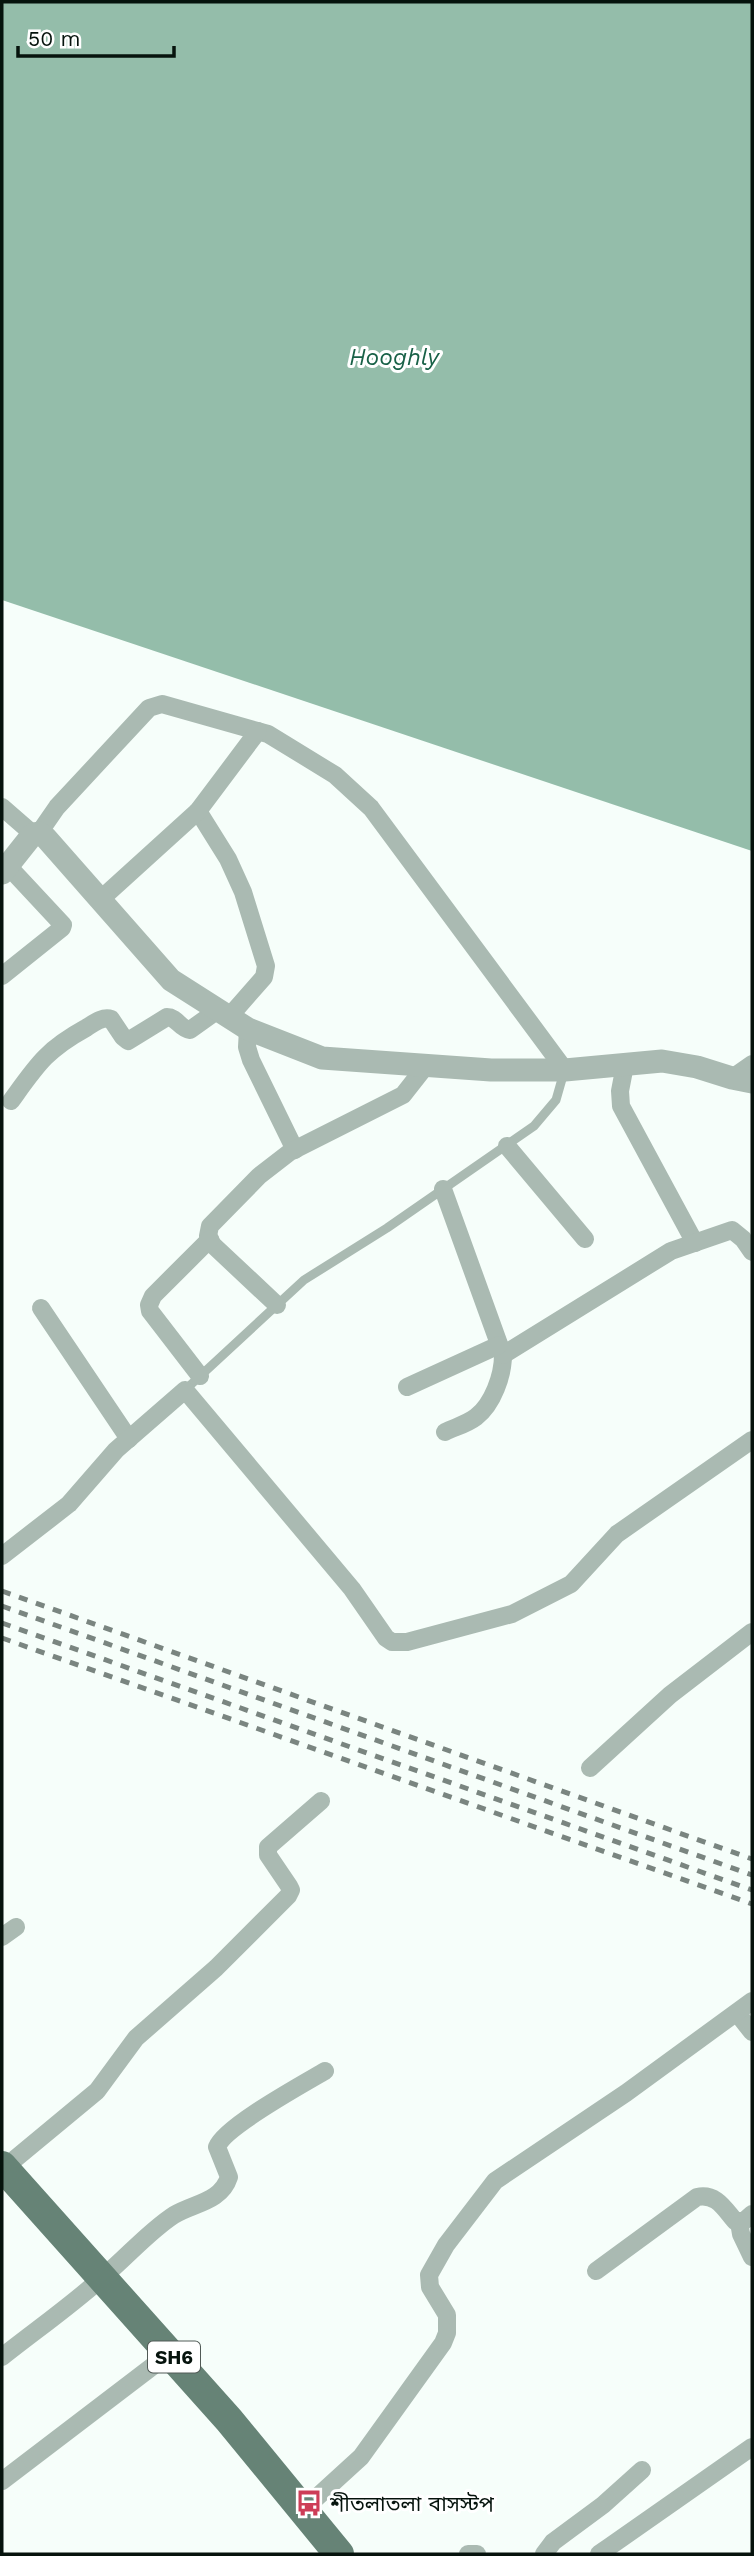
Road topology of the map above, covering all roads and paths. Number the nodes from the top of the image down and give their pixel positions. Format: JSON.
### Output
{"nodes":[{"id":1,"x":258,"y":731,"type":"junction"},
{"id":2,"x":2,"y":807,"type":"edge"},
{"id":3,"x":198,"y":811,"type":"junction"},
{"id":4,"x":36,"y":834,"type":"junction"},
{"id":5,"x":5,"y":869,"type":"edge"},
{"id":6,"x":100,"y":900,"type":"junction"},
{"id":7,"x":2,"y":976,"type":"edge"},
{"id":8,"x":232,"y":1019,"type":"junction"},
{"id":9,"x":752,"y":1064,"type":"edge"},
{"id":10,"x":625,"y":1065,"type":"junction"},
{"id":11,"x":425,"y":1067,"type":"junction"},
{"id":12,"x":565,"y":1070,"type":"junction"},
{"id":13,"x":742,"y":1080,"type":"edge"},
{"id":14,"x":10,"y":1101,"type":"dead end"},
{"id":15,"x":507,"y":1146,"type":"junction"},
{"id":16,"x":295,"y":1150,"type":"junction"},
{"id":17,"x":443,"y":1189,"type":"junction"},
{"id":18,"x":210,"y":1239,"type":"junction"},
{"id":19,"x":585,"y":1239,"type":"dead end"},
{"id":20,"x":695,"y":1242,"type":"junction"},
{"id":21,"x":752,"y":1252,"type":"edge"},
{"id":22,"x":277,"y":1305,"type":"junction"},
{"id":23,"x":41,"y":1308,"type":"dead end"},
{"id":24,"x":501,"y":1350,"type":"junction"},
{"id":25,"x":200,"y":1376,"type":"junction"},
{"id":26,"x":407,"y":1387,"type":"dead end"},
{"id":27,"x":185,"y":1390,"type":"junction"},
{"id":28,"x":445,"y":1432,"type":"dead end"},
{"id":29,"x":129,"y":1438,"type":"junction"},
{"id":30,"x":752,"y":1440,"type":"edge"},
{"id":31,"x":2,"y":1556,"type":"edge"},
{"id":32,"x":752,"y":1632,"type":"edge"},
{"id":33,"x":590,"y":1768,"type":"dead end"},
{"id":34,"x":321,"y":1801,"type":"dead end"},
{"id":35,"x":752,"y":2001,"type":"edge"},
{"id":36,"x":737,"y":2013,"type":"junction"},
{"id":37,"x":752,"y":2032,"type":"edge"},
{"id":38,"x":325,"y":2071,"type":"dead end"},
{"id":39,"x":3,"y":2167,"type":"edge"},
{"id":40,"x":746,"y":2218,"type":"edge"},
{"id":41,"x":752,"y":2257,"type":"edge"},
{"id":42,"x":596,"y":2271,"type":"dead end"},
{"id":43,"x":103,"y":2278,"type":"junction"},
{"id":44,"x":170,"y":2353,"type":"junction"},
{"id":45,"x":2,"y":2357,"type":"edge"},
{"id":46,"x":752,"y":2447,"type":"edge"},
{"id":47,"x":642,"y":2470,"type":"dead end"},
{"id":48,"x":2,"y":2481,"type":"edge"},
{"id":49,"x":304,"y":2509,"type":"junction"},
{"id":50,"x":339,"y":2554,"type":"edge"},
{"id":51,"x":468,"y":2554,"type":"edge"},
{"id":52,"x":477,"y":2554,"type":"edge"},
{"id":53,"x":544,"y":2554,"type":"edge"},
{"id":54,"x":599,"y":2554,"type":"edge"}],
"edges":[{"from":1,"to":3,"type":"street"},
{"from":1,"to":4,"type":"street"},
{"from":1,"to":12,"type":"street"},
{"from":2,"to":4,"type":"street"},
{"from":3,"to":6,"type":"street"},
{"from":3,"to":8,"type":"street"},
{"from":4,"to":5,"type":"street"},
{"from":4,"to":6,"type":"street"},
{"from":5,"to":7,"type":"street"},
{"from":6,"to":8,"type":"street"},
{"from":8,"to":11,"type":"street"},
{"from":8,"to":14,"type":"street"},
{"from":8,"to":16,"type":"street"},
{"from":9,"to":13,"type":"street"},
{"from":10,"to":12,"type":"street"},
{"from":10,"to":13,"type":"street"},
{"from":10,"to":20,"type":"street"},
{"from":11,"to":12,"type":"street"},
{"from":11,"to":16,"type":"street"},
{"from":12,"to":15,"type":"lane"},
{"from":15,"to":17,"type":"lane"},
{"from":15,"to":19,"type":"street"},
{"from":16,"to":18,"type":"street"},
{"from":17,"to":22,"type":"lane"},
{"from":17,"to":24,"type":"street"},
{"from":18,"to":22,"type":"street"},
{"from":18,"to":25,"type":"street"},
{"from":20,"to":21,"type":"street"},
{"from":20,"to":24,"type":"street"},
{"from":22,"to":25,"type":"lane"},
{"from":23,"to":29,"type":"street"},
{"from":24,"to":26,"type":"street"},
{"from":24,"to":28,"type":"street"},
{"from":25,"to":27,"type":"lane"},
{"from":27,"to":29,"type":"street"},
{"from":27,"to":30,"type":"street"},
{"from":29,"to":31,"type":"street"},
{"from":32,"to":33,"type":"street"},
{"from":34,"to":39,"type":"street"},
{"from":35,"to":36,"type":"street"},
{"from":36,"to":37,"type":"street"},
{"from":36,"to":49,"type":"street"},
{"from":38,"to":43,"type":"street"},
{"from":39,"to":43,"type":"main road","number":"SH6"},
{"from":40,"to":41,"type":"street"},
{"from":40,"to":42,"type":"street"},
{"from":43,"to":44,"type":"main road","number":"SH6"},
{"from":43,"to":45,"type":"street"},
{"from":44,"to":48,"type":"street"},
{"from":44,"to":49,"type":"main road","number":"SH6"},
{"from":46,"to":54,"type":"street"},
{"from":47,"to":53,"type":"street"},
{"from":49,"to":50,"type":"main road","number":"SH6"},
{"from":51,"to":52,"type":"street"}]}
